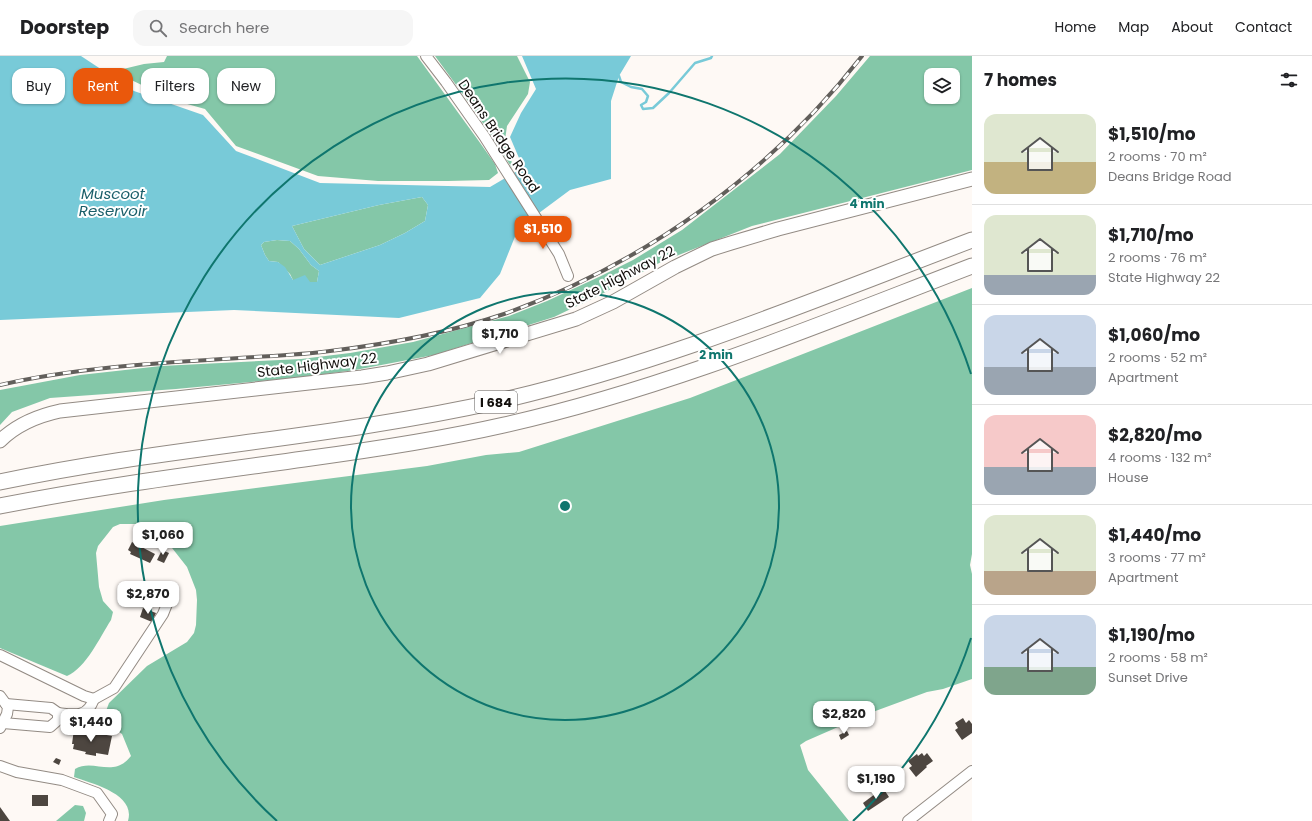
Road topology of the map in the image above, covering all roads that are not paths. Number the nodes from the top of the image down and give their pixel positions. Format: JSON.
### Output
{"nodes":[{"id":1,"x":426,"y":56,"type":"edge"},
{"id":2,"x":972,"y":179,"type":"edge"},
{"id":3,"x":972,"y":240,"type":"edge"},
{"id":4,"x":972,"y":266,"type":"edge"},
{"id":5,"x":568,"y":276,"type":"dead end"},
{"id":6,"x":0,"y":441,"type":"edge"},
{"id":7,"x":0,"y":482,"type":"edge"},
{"id":8,"x":0,"y":506,"type":"edge"},
{"id":9,"x":157,"y":588,"type":"dead end"},
{"id":10,"x":0,"y":655,"type":"edge"},
{"id":11,"x":94,"y":699,"type":"junction"},
{"id":12,"x":3,"y":700,"type":"edge"},
{"id":13,"x":58,"y":713,"type":"junction"},
{"id":14,"x":1,"y":725,"type":"edge"},
{"id":15,"x":0,"y":766,"type":"edge"},
{"id":16,"x":972,"y":771,"type":"edge"},
{"id":17,"x":109,"y":821,"type":"edge"},
{"id":18,"x":908,"y":821,"type":"edge"}],
"edges":[{"from":1,"to":5,"type":"street","name":"Deans Bridge Road"},
{"from":2,"to":6,"type":"main road","name":"State Highway 22"},
{"from":3,"to":7,"type":"highway","number":"I 684"},
{"from":4,"to":8,"type":"highway","number":"I 684"},
{"from":9,"to":11,"type":"street"},
{"from":10,"to":11,"type":"street"},
{"from":11,"to":13,"type":"street"},
{"from":12,"to":13,"type":"street"},
{"from":12,"to":14,"type":"street"},
{"from":13,"to":14,"type":"street"},
{"from":15,"to":17,"type":"street"},
{"from":16,"to":18,"type":"street"}]}
